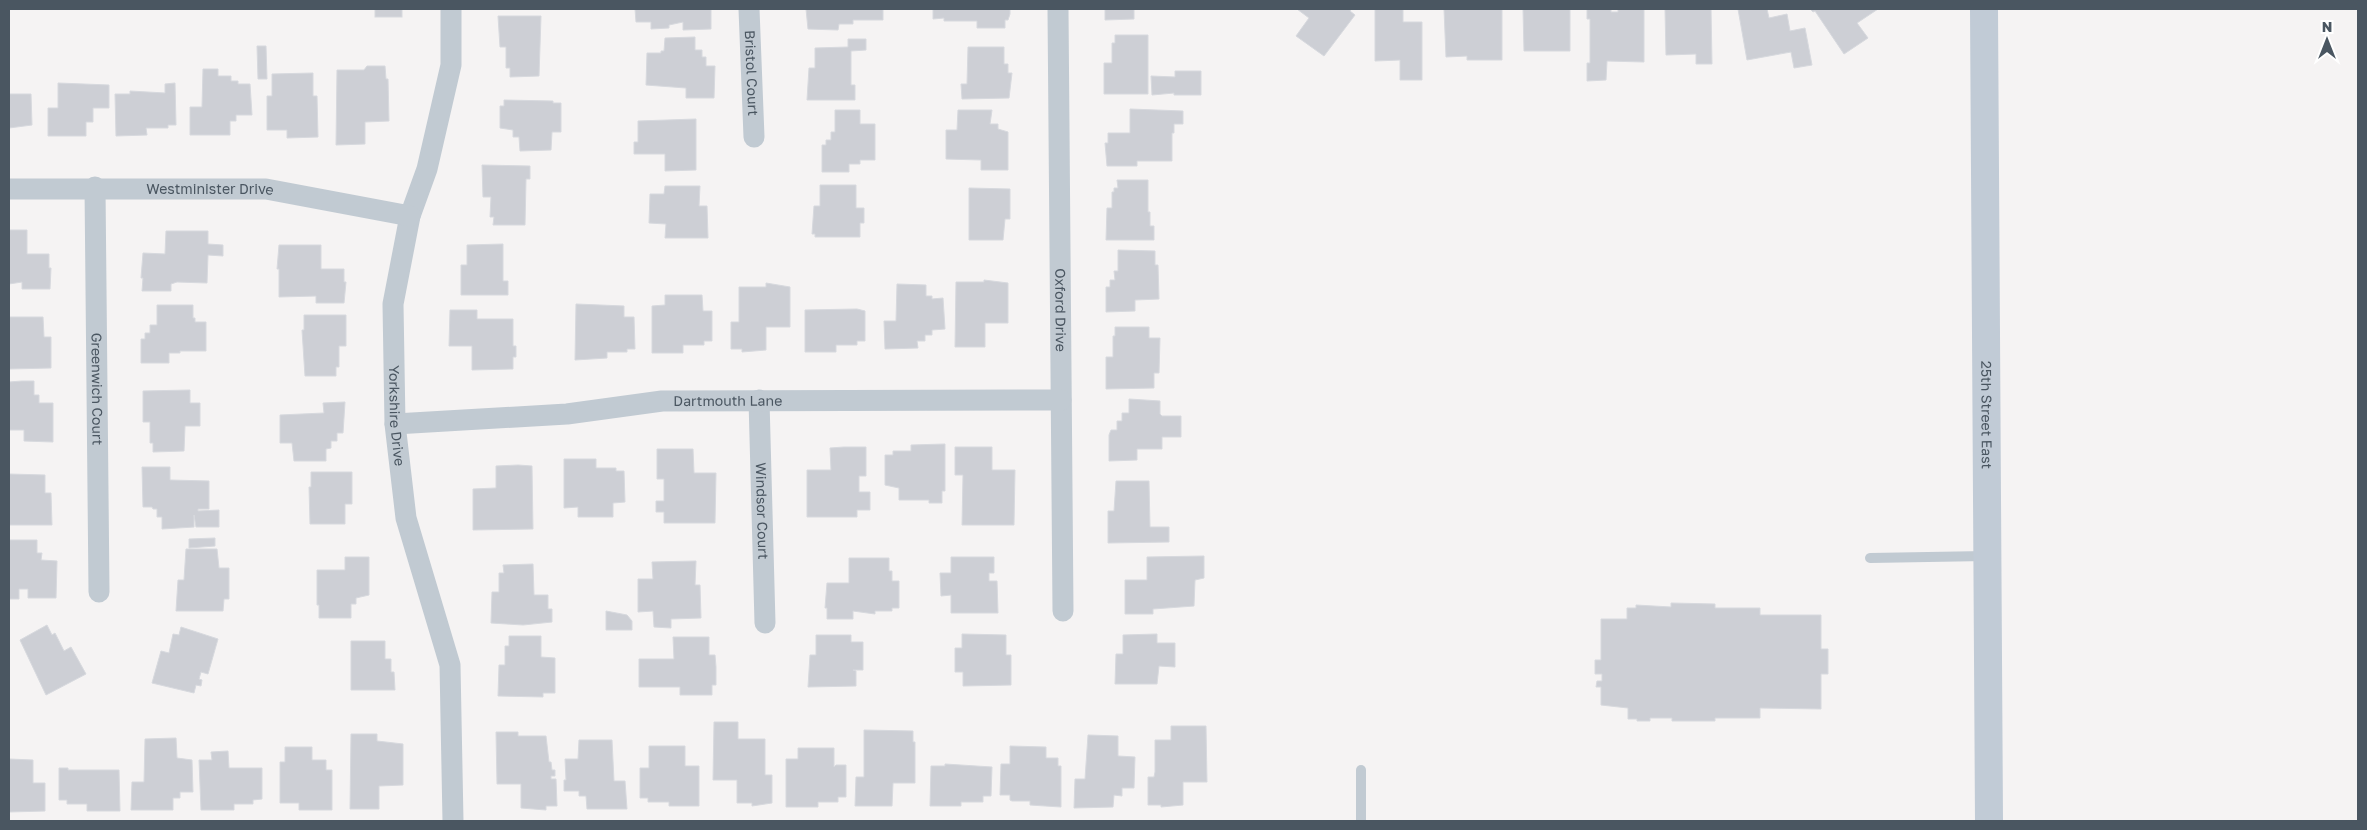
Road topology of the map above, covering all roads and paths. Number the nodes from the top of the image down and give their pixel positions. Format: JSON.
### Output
{"nodes":[{"id":1,"x":451,"y":9,"type":"edge"},
{"id":2,"x":749,"y":9,"type":"edge"},
{"id":3,"x":1058,"y":9,"type":"edge"},
{"id":4,"x":1984,"y":9,"type":"edge"},
{"id":5,"x":754,"y":137,"type":"dead end"},
{"id":6,"x":95,"y":187,"type":"junction"},
{"id":7,"x":9,"y":188,"type":"edge"},
{"id":8,"x":410,"y":216,"type":"junction"},
{"id":9,"x":759,"y":400,"type":"junction"},
{"id":10,"x":1061,"y":400,"type":"junction"},
{"id":11,"x":395,"y":424,"type":"junction"},
{"id":12,"x":1987,"y":556,"type":"junction"},
{"id":13,"x":1870,"y":558,"type":"dead end"},
{"id":14,"x":99,"y":592,"type":"dead end"},
{"id":15,"x":1063,"y":612,"type":"dead end"},
{"id":16,"x":766,"y":623,"type":"dead end"},
{"id":17,"x":1361,"y":770,"type":"dead end"},
{"id":18,"x":453,"y":821,"type":"edge"},
{"id":19,"x":1361,"y":821,"type":"edge"},
{"id":20,"x":1989,"y":821,"type":"edge"}],
"edges":[{"from":1,"to":8,"type":"street","name":"Yorkshire Drive"},
{"from":2,"to":5,"type":"street","name":"Bristol Court"},
{"from":3,"to":10,"type":"street","name":"Oxford Drive"},
{"from":4,"to":12,"type":"main road","name":"25th Street East"},
{"from":6,"to":7,"type":"street","name":"Westminister Drive"},
{"from":6,"to":8,"type":"street","name":"Westminister Drive"},
{"from":6,"to":14,"type":"street","name":"Greenwich Court"},
{"from":8,"to":11,"type":"street","name":"Yorkshire Drive"},
{"from":9,"to":10,"type":"street","name":"Dartmouth Lane"},
{"from":9,"to":11,"type":"street","name":"Dartmouth Lane"},
{"from":9,"to":16,"type":"street","name":"Windsor Court"},
{"from":10,"to":15,"type":"street","name":"Oxford Drive"},
{"from":11,"to":18,"type":"street","name":"Yorkshire Drive"},
{"from":12,"to":13,"type":"lane"},
{"from":12,"to":20,"type":"main road","name":"25th Street East"},
{"from":17,"to":19,"type":"lane"}]}
